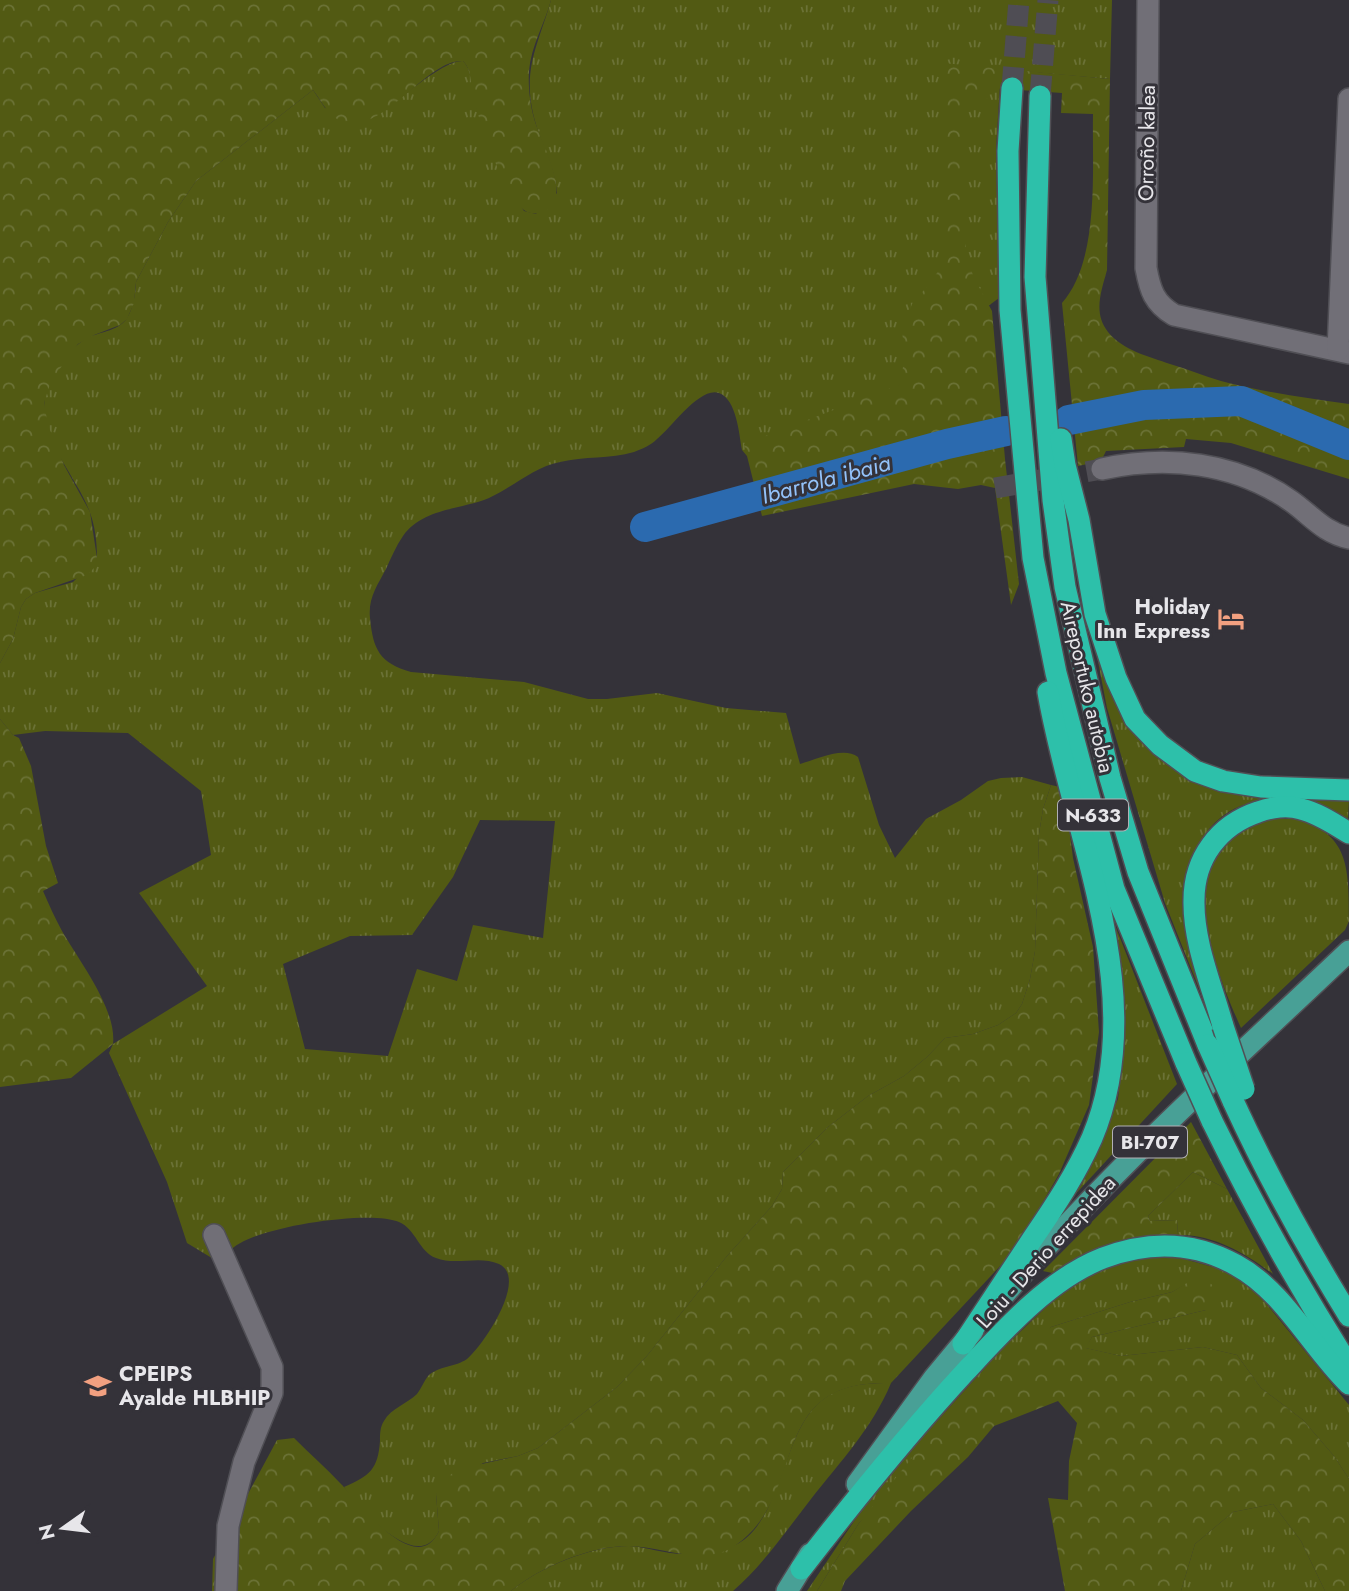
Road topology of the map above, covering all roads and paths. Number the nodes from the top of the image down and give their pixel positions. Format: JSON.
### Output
{"nodes":[{"id":1,"x":1148,"y":0,"type":"edge"},
{"id":2,"x":1012,"y":88,"type":"tunnel mouth"},
{"id":3,"x":1040,"y":96,"type":"tunnel mouth"},
{"id":4,"x":1349,"y":99,"type":"edge"},
{"id":5,"x":1035,"y":277,"type":"junction"},
{"id":6,"x":1343,"y":352,"type":"edge"},
{"id":7,"x":1102,"y":469,"type":"tunnel mouth"},
{"id":8,"x":1349,"y":538,"type":"edge"},
{"id":9,"x":1033,"y":558,"type":"junction"},
{"id":10,"x":1349,"y":790,"type":"edge"},
{"id":11,"x":1349,"y":833,"type":"edge"},
{"id":12,"x":1349,"y":951,"type":"edge"},
{"id":13,"x":1239,"y":1095,"type":"junction"},
{"id":14,"x":214,"y":1235,"type":"dead end"},
{"id":15,"x":1349,"y":1316,"type":"edge"},
{"id":16,"x":962,"y":1344,"type":"junction"},
{"id":17,"x":1349,"y":1366,"type":"edge"},
{"id":18,"x":1349,"y":1384,"type":"edge"},
{"id":19,"x":801,"y":1569,"type":"junction"},
{"id":20,"x":226,"y":1591,"type":"edge"},
{"id":21,"x":787,"y":1591,"type":"edge"}],
"edges":[{"from":1,"to":6,"type":"street","name":"Orroño kalea"},
{"from":2,"to":9,"type":"highway","name":"Aireportuko autobia","number":"N-633"},
{"from":3,"to":5,"type":"highway","name":"Aireportuko autobia","number":"N-633"},
{"from":4,"to":6,"type":"street"},
{"from":5,"to":10,"type":"highway"},
{"from":5,"to":13,"type":"highway","name":"Aireportuko autobia","number":"N-633","bridge":true},
{"from":7,"to":8,"type":"street"},
{"from":9,"to":16,"type":"highway"},
{"from":9,"to":17,"type":"highway","name":"Aireportuko autobia","number":"N-633","bridge":true},
{"from":11,"to":13,"type":"highway","bridge":true},
{"from":12,"to":16,"type":"main road","name":"Loiu - Derio errepidea","number":"BI-707"},
{"from":13,"to":15,"type":"highway","name":"Aireportuko autobia","number":"N-633"},
{"from":14,"to":20,"type":"street"},
{"from":16,"to":19,"type":"main road","name":"Loiu - Derio errepidea","number":"BI-707"},
{"from":18,"to":19,"type":"highway"},
{"from":19,"to":21,"type":"main road","name":"Loiu - Derio errepidea","number":"BI-707"}]}
